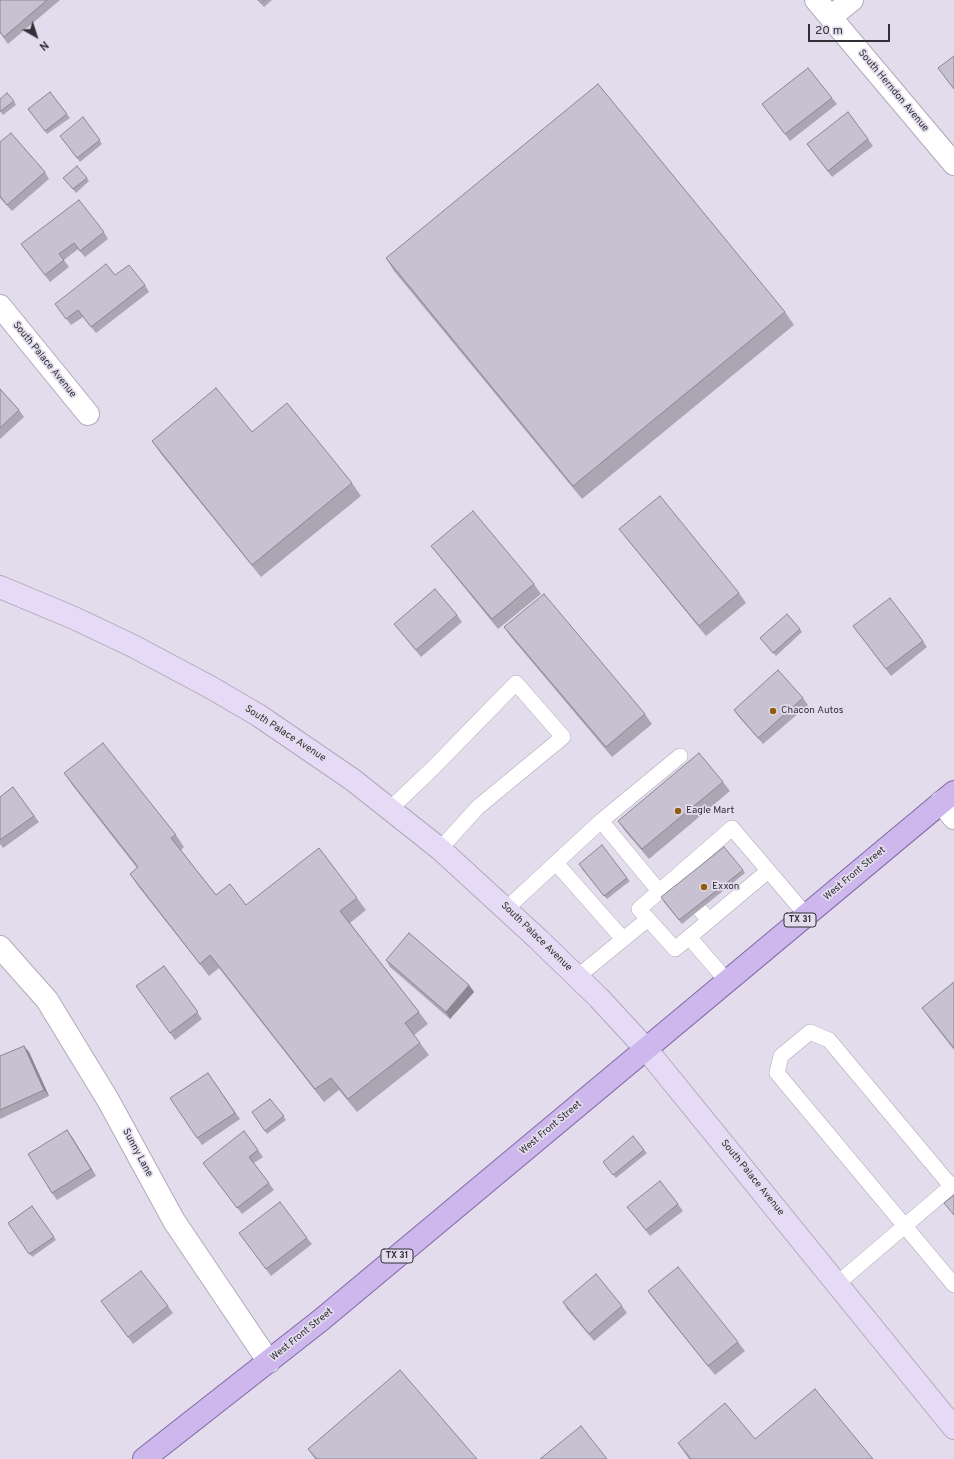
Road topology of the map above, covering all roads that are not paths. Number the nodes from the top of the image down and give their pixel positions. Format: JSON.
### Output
{"nodes":[{"id":1,"x":816,"y":0,"type":"edge"},
{"id":2,"x":852,"y":0,"type":"edge"},
{"id":3,"x":831,"y":17,"type":"junction"},
{"id":4,"x":954,"y":164,"type":"edge"},
{"id":5,"x":0,"y":306,"type":"edge"},
{"id":6,"x":88,"y":414,"type":"dead end"},
{"id":7,"x":0,"y":587,"type":"edge"},
{"id":8,"x":680,"y":756,"type":"dead end"},
{"id":9,"x":950,"y":804,"type":"edge"},
{"id":10,"x":390,"y":808,"type":"junction"},
{"id":11,"x":601,"y":821,"type":"junction"},
{"id":12,"x":440,"y":849,"type":"junction"},
{"id":13,"x":556,"y":863,"type":"junction"},
{"id":14,"x":768,"y":871,"type":"junction"},
{"id":15,"x":659,"y":891,"type":"junction"},
{"id":16,"x":506,"y":909,"type":"junction"},
{"id":17,"x":806,"y":915,"type":"junction"},
{"id":18,"x":648,"y":919,"type":"junction"},
{"id":19,"x":689,"y":937,"type":"junction"},
{"id":20,"x":623,"y":939,"type":"junction"},
{"id":21,"x":0,"y":947,"type":"edge"},
{"id":22,"x":578,"y":977,"type":"junction"},
{"id":23,"x":727,"y":981,"type":"junction"},
{"id":24,"x":646,"y":1049,"type":"junction"},
{"id":25,"x":953,"y":1185,"type":"edge"},
{"id":26,"x":904,"y":1226,"type":"junction"},
{"id":27,"x":838,"y":1283,"type":"junction"},
{"id":28,"x":954,"y":1285,"type":"edge"},
{"id":29,"x":269,"y":1362,"type":"junction"},
{"id":30,"x":952,"y":1421,"type":"edge"},
{"id":31,"x":153,"y":1456,"type":"edge"}],
"edges":[{"from":1,"to":3,"type":"street","name":"South Herndon Avenue"},
{"from":2,"to":3,"type":"street"},
{"from":3,"to":4,"type":"street","name":"South Herndon Avenue"},
{"from":5,"to":6,"type":"street","name":"South Palace Avenue"},
{"from":7,"to":10,"type":"main road","name":"South Palace Avenue"},
{"from":8,"to":11,"type":"lane"},
{"from":9,"to":17,"type":"main road","name":"West Front Street","number":"TX 31"},
{"from":10,"to":12,"type":"main road","name":"South Palace Avenue"},
{"from":10,"to":12,"type":"lane"},
{"from":11,"to":13,"type":"lane"},
{"from":11,"to":15,"type":"lane"},
{"from":12,"to":16,"type":"main road","name":"South Palace Avenue"},
{"from":13,"to":16,"type":"lane"},
{"from":13,"to":20,"type":"lane"},
{"from":14,"to":15,"type":"lane"},
{"from":14,"to":17,"type":"lane"},
{"from":14,"to":19,"type":"lane"},
{"from":15,"to":18,"type":"lane"},
{"from":16,"to":22,"type":"main road","name":"South Palace Avenue"},
{"from":17,"to":23,"type":"main road","name":"West Front Street","number":"TX 31"},
{"from":18,"to":19,"type":"lane"},
{"from":18,"to":20,"type":"lane"},
{"from":19,"to":23,"type":"lane"},
{"from":20,"to":22,"type":"lane"},
{"from":21,"to":29,"type":"street","name":"Sunny Lane"},
{"from":22,"to":24,"type":"main road","name":"South Palace Avenue"},
{"from":23,"to":24,"type":"main road","name":"West Front Street","number":"TX 31"},
{"from":24,"to":27,"type":"main road","name":"South Palace Avenue"},
{"from":24,"to":29,"type":"main road","name":"West Front Street","number":"TX 31"},
{"from":25,"to":26,"type":"lane"},
{"from":25,"to":26,"type":"lane"},
{"from":26,"to":27,"type":"lane"},
{"from":26,"to":28,"type":"lane"},
{"from":27,"to":30,"type":"main road","name":"South Palace Avenue"},
{"from":29,"to":31,"type":"main road","name":"West Front Street","number":"TX 31"}]}
